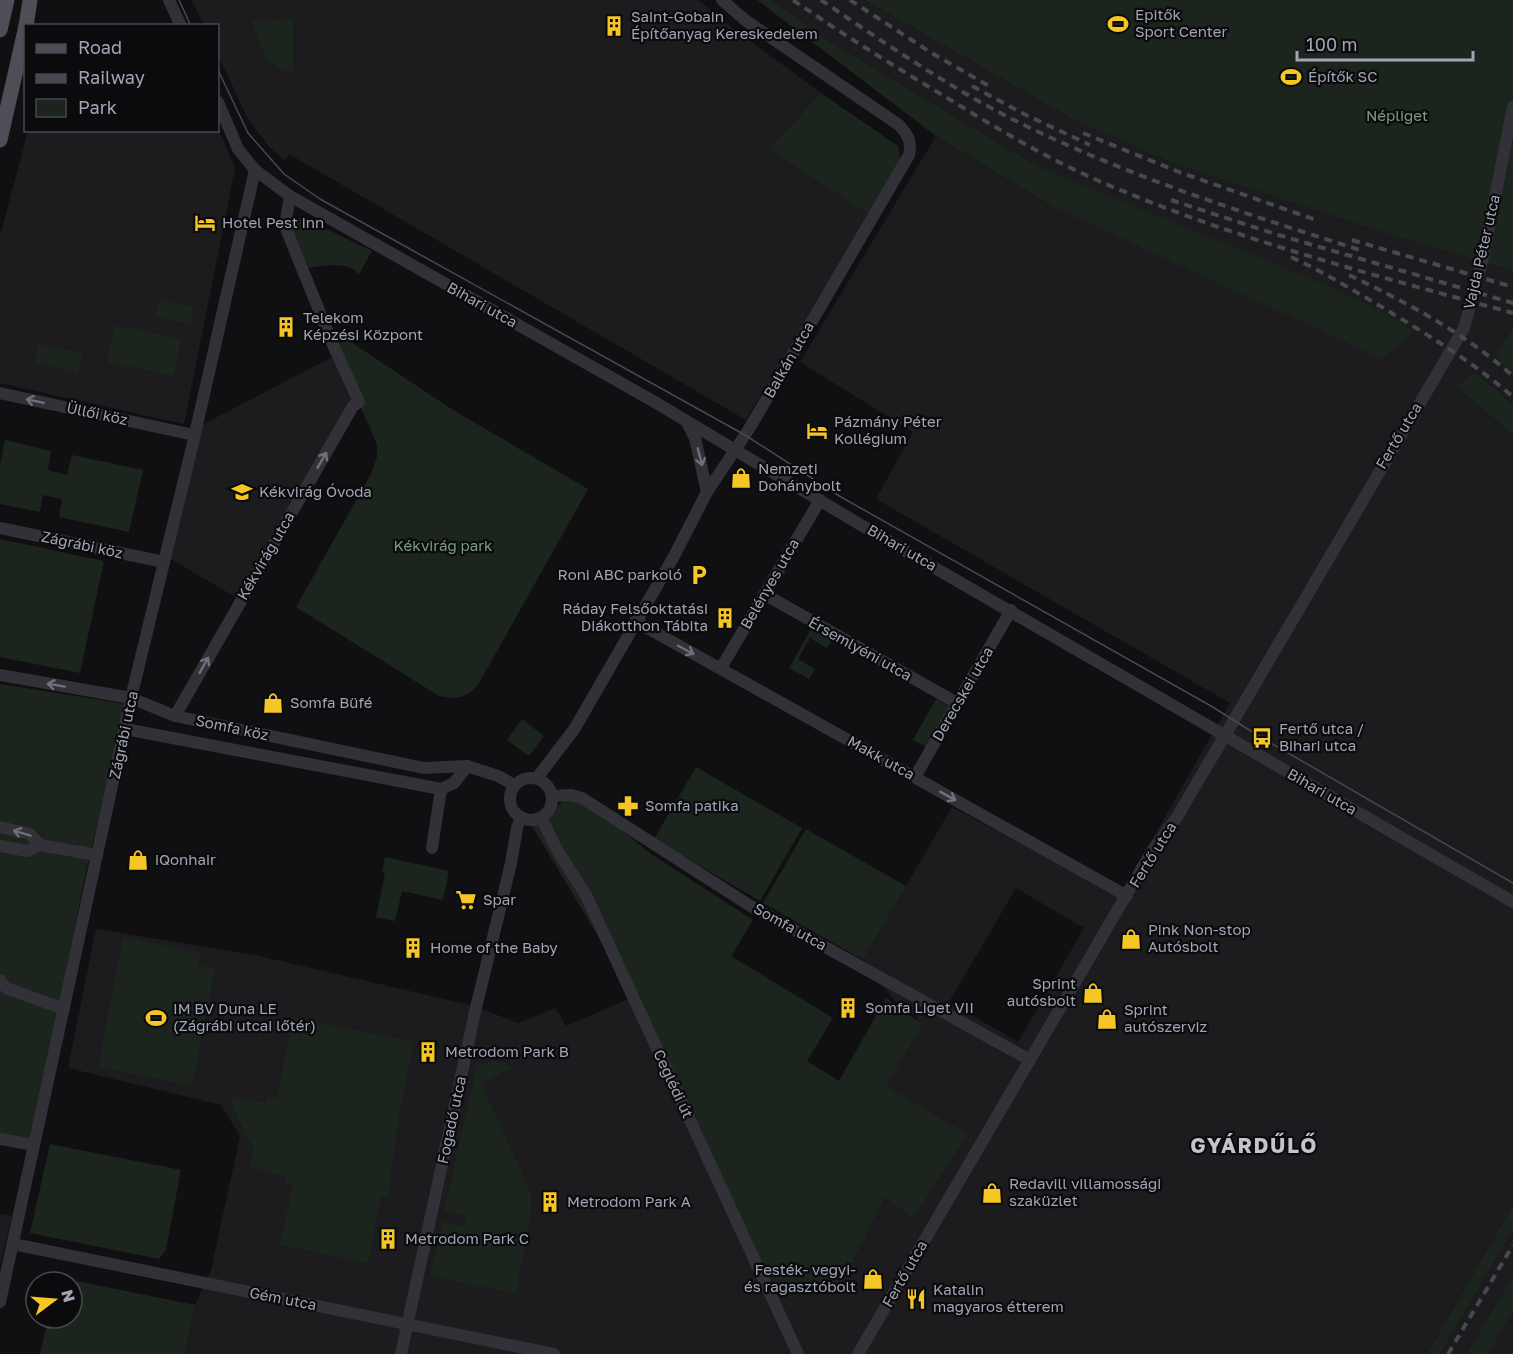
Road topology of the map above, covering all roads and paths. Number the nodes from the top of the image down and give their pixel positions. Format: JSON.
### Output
{"nodes":[{"id":1,"x":7,"y":0,"type":"edge"},
{"id":2,"x":30,"y":0,"type":"edge"},
{"id":3,"x":168,"y":0,"type":"edge"},
{"id":4,"x":722,"y":0,"type":"edge"},
{"id":5,"x":26,"y":24,"type":"edge"},
{"id":6,"x":180,"y":24,"type":"edge"},
{"id":7,"x":0,"y":30,"type":"edge"},
{"id":8,"x":24,"y":35,"type":"edge"},
{"id":9,"x":219,"y":104,"type":"edge"},
{"id":10,"x":1513,"y":107,"type":"edge"},
{"id":11,"x":0,"y":140,"type":"edge"},
{"id":12,"x":255,"y":170,"type":"junction"},
{"id":13,"x":290,"y":196,"type":"junction"},
{"id":14,"x":1447,"y":357,"type":"joint"},
{"id":15,"x":0,"y":393,"type":"edge"},
{"id":16,"x":687,"y":423,"type":"junction"},
{"id":17,"x":194,"y":435,"type":"junction"},
{"id":18,"x":735,"y":451,"type":"junction"},
{"id":19,"x":707,"y":492,"type":"junction"},
{"id":20,"x":819,"y":500,"type":"junction"},
{"id":21,"x":0,"y":528,"type":"edge"},
{"id":22,"x":164,"y":562,"type":"junction"},
{"id":23,"x":764,"y":594,"type":"junction"},
{"id":24,"x":1011,"y":610,"type":"junction"},
{"id":25,"x":635,"y":621,"type":"junction"},
{"id":26,"x":721,"y":668,"type":"junction"},
{"id":27,"x":0,"y":675,"type":"edge"},
{"id":28,"x":131,"y":698,"type":"junction"},
{"id":29,"x":957,"y":703,"type":"junction"},
{"id":30,"x":175,"y":716,"type":"junction"},
{"id":31,"x":125,"y":729,"type":"junction"},
{"id":32,"x":1224,"y":736,"type":"junction"},
{"id":33,"x":467,"y":766,"type":"junction"},
{"id":34,"x":915,"y":777,"type":"junction"},
{"id":35,"x":537,"y":778,"type":"junction"},
{"id":36,"x":514,"y":785,"type":"junction"},
{"id":37,"x":441,"y":789,"type":"junction"},
{"id":38,"x":552,"y":796,"type":"junction"},
{"id":39,"x":521,"y":817,"type":"junction"},
{"id":40,"x":541,"y":817,"type":"junction"},
{"id":41,"x":0,"y":827,"type":"edge"},
{"id":42,"x":40,"y":845,"type":"junction"},
{"id":43,"x":0,"y":846,"type":"edge"},
{"id":44,"x":432,"y":848,"type":"dead end"},
{"id":45,"x":97,"y":855,"type":"junction"},
{"id":46,"x":1127,"y":896,"type":"junction"},
{"id":47,"x":1513,"y":902,"type":"edge"},
{"id":48,"x":2,"y":986,"type":"edge"},
{"id":49,"x":64,"y":1009,"type":"junction"},
{"id":50,"x":1030,"y":1060,"type":"junction"},
{"id":51,"x":0,"y":1139,"type":"edge"},
{"id":52,"x":34,"y":1145,"type":"junction"},
{"id":53,"x":13,"y":1244,"type":"junction"},
{"id":54,"x":3,"y":1277,"type":"edge"},
{"id":55,"x":0,"y":1302,"type":"edge"},
{"id":56,"x":408,"y":1324,"type":"junction"},
{"id":57,"x":401,"y":1354,"type":"edge"},
{"id":58,"x":554,"y":1354,"type":"edge"},
{"id":59,"x":799,"y":1354,"type":"edge"},
{"id":60,"x":858,"y":1354,"type":"edge"}],
"edges":[{"from":1,"to":7,"type":"main road"},
{"from":2,"to":5,"type":"main road"},
{"from":3,"to":6,"type":"street"},
{"from":4,"to":18,"type":"street","name":"Balkán utca"},
{"from":8,"to":11,"type":"main road"},
{"from":9,"to":12,"type":"street"},
{"from":10,"to":14,"type":"street","name":"Vajda Péter utca"},
{"from":12,"to":13,"type":"street"},
{"from":12,"to":17,"type":"street","name":"Zágrábi utca"},
{"from":13,"to":16,"type":"street","name":"Bihari utca"},
{"from":30,"to":13,"type":"street","name":"Kékvirág utca","one_way":true},
{"from":14,"to":32,"type":"street","name":"Fertő utca"},
{"from":17,"to":15,"type":"street","name":"Üllői köz","one_way":true},
{"from":16,"to":18,"type":"street","name":"Bihari utca"},
{"from":16,"to":19,"type":"street","one_way":true},
{"from":17,"to":22,"type":"street","name":"Zágrábi utca"},
{"from":18,"to":19,"type":"street","name":"Balkán utca"},
{"from":18,"to":20,"type":"street","name":"Bihari utca"},
{"from":19,"to":25,"type":"street","name":"Balkán utca"},
{"from":20,"to":23,"type":"street","name":"Belényes utca"},
{"from":20,"to":24,"type":"street","name":"Bihari utca"},
{"from":21,"to":22,"type":"street","name":"Zágrábi köz"},
{"from":22,"to":28,"type":"street","name":"Zágrábi utca"},
{"from":23,"to":26,"type":"street","name":"Belényes utca"},
{"from":23,"to":29,"type":"street","name":"Érsemlyéni utca"},
{"from":24,"to":29,"type":"street","name":"Derecskei utca"},
{"from":24,"to":32,"type":"street","name":"Bihari utca"},
{"from":25,"to":26,"type":"street","name":"Makk utca","one_way":true},
{"from":25,"to":35,"type":"street","name":"Balkán utca"},
{"from":26,"to":34,"type":"street","name":"Makk utca"},
{"from":28,"to":27,"type":"street","name":"Somfa köz","one_way":true},
{"from":28,"to":30,"type":"street","name":"Somfa köz"},
{"from":28,"to":31,"type":"street","name":"Zágrábi utca"},
{"from":29,"to":34,"type":"street","name":"Derecskei utca"},
{"from":30,"to":33,"type":"street","name":"Somfa köz"},
{"from":31,"to":37,"type":"street","name":"Somfa köz"},
{"from":31,"to":45,"type":"street","name":"Zágrábi utca"},
{"from":32,"to":46,"type":"street","name":"Fertő utca"},
{"from":32,"to":47,"type":"street","name":"Bihari utca"},
{"from":33,"to":36,"type":"street","name":"Somfa köz"},
{"from":33,"to":37,"type":"street"},
{"from":34,"to":46,"type":"street","name":"Makk utca","one_way":true},
{"from":35,"to":36,"type":"street"},
{"from":35,"to":38,"type":"street"},
{"from":36,"to":39,"type":"street"},
{"from":37,"to":44,"type":"street"},
{"from":38,"to":40,"type":"street"},
{"from":38,"to":50,"type":"street","name":"Somfa utca"},
{"from":39,"to":40,"type":"street"},
{"from":39,"to":56,"type":"street","name":"Fogadó utca"},
{"from":40,"to":59,"type":"street","name":"Ceglédi út"},
{"from":42,"to":41,"type":"street","one_way":true},
{"from":42,"to":43,"type":"street"},
{"from":42,"to":45,"type":"street"},
{"from":45,"to":49,"type":"street","name":"Zágrábi utca"},
{"from":46,"to":50,"type":"street","name":"Fertő utca"},
{"from":48,"to":49,"type":"street"},
{"from":49,"to":52,"type":"street","name":"Zágrábi utca"},
{"from":50,"to":60,"type":"street","name":"Fertő utca"},
{"from":51,"to":52,"type":"street"},
{"from":52,"to":53,"type":"street","name":"Zágrábi utca"},
{"from":53,"to":54,"type":"street","name":"Zágrábi utca"},
{"from":53,"to":56,"type":"street","name":"Gém utca"},
{"from":54,"to":55,"type":"street","name":"Zágrábi utca"},
{"from":56,"to":57,"type":"street","name":"Fogadó utca"},
{"from":56,"to":58,"type":"street","name":"Gém utca"}]}
